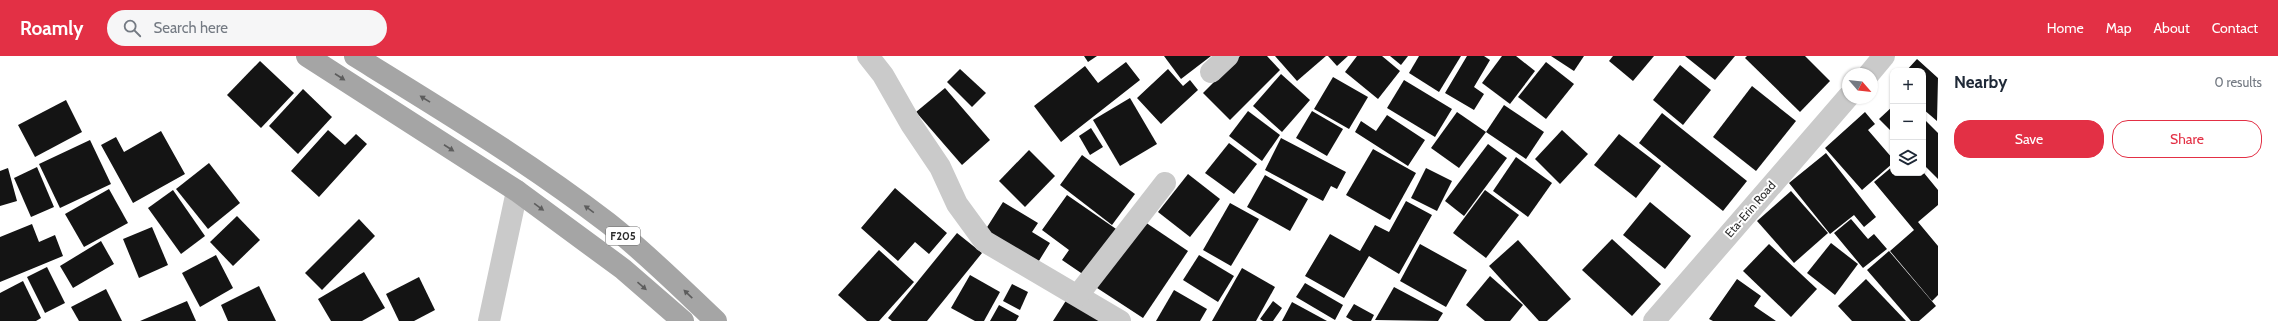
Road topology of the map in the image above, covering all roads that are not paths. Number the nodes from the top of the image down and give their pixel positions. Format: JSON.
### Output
{"nodes":[{"id":1,"x":307,"y":56,"type":"edge"},
{"id":2,"x":355,"y":56,"type":"edge"},
{"id":3,"x":868,"y":56,"type":"edge"},
{"id":4,"x":1228,"y":56,"type":"edge"},
{"id":5,"x":1884,"y":56,"type":"edge"},
{"id":6,"x":1874,"y":68,"type":"edge"},
{"id":7,"x":1211,"y":72,"type":"dead end"},
{"id":8,"x":1843,"y":104,"type":"edge"},
{"id":9,"x":505,"y":183,"type":"junction"},
{"id":10,"x":1165,"y":183,"type":"dead end"},
{"id":11,"x":1078,"y":295,"type":"junction"},
{"id":12,"x":489,"y":321,"type":"edge"},
{"id":13,"x":683,"y":321,"type":"edge"},
{"id":14,"x":716,"y":321,"type":"edge"},
{"id":15,"x":1120,"y":321,"type":"edge"},
{"id":16,"x":1654,"y":321,"type":"edge"}],
"edges":[{"from":1,"to":9,"type":"main road","number":"F205","one_way":true},
{"from":14,"to":2,"type":"main road","number":"F205","one_way":true},
{"from":3,"to":11,"type":"street"},
{"from":4,"to":7,"type":"street"},
{"from":5,"to":6,"type":"street"},
{"from":8,"to":16,"type":"street","name":"Eta-Erin Road"},
{"from":9,"to":12,"type":"street"},
{"from":9,"to":13,"type":"main road","number":"F205","one_way":true},
{"from":10,"to":11,"type":"street"},
{"from":11,"to":15,"type":"street"}]}
